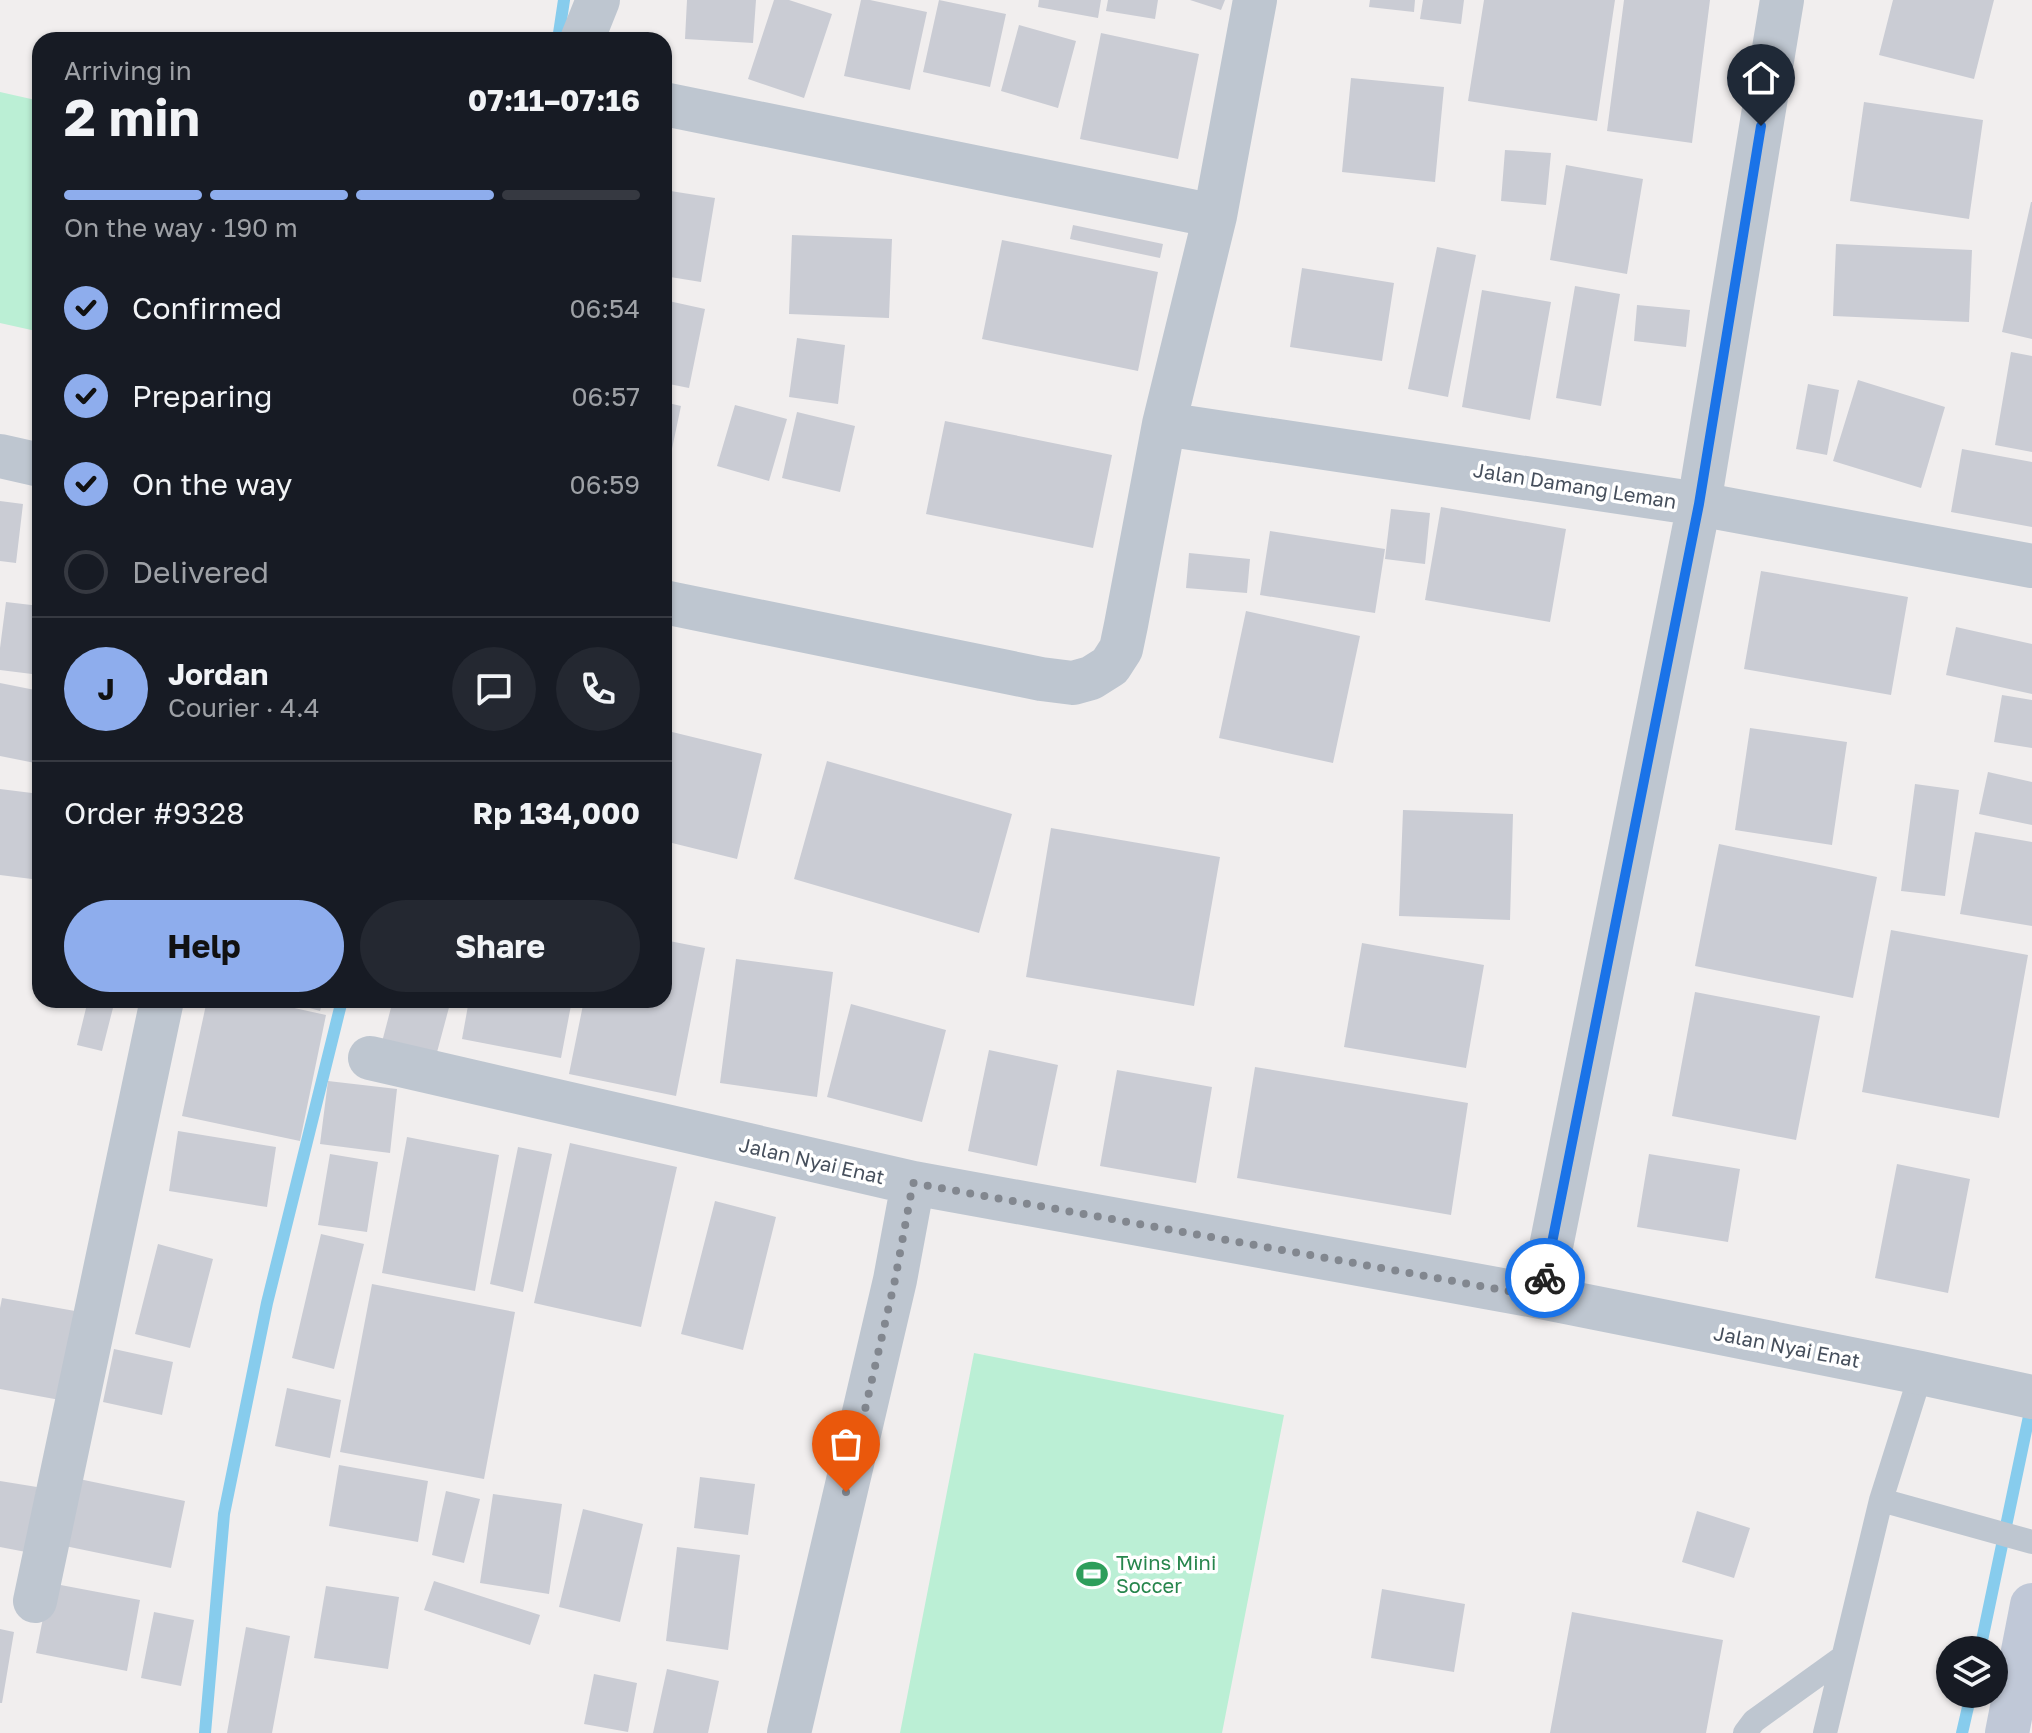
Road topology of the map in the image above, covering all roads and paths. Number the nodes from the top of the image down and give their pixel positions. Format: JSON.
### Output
{"nodes":[{"id":1,"x":598,"y":0,"type":"edge"},
{"id":2,"x":1255,"y":0,"type":"edge"},
{"id":3,"x":1782,"y":0,"type":"edge"},
{"id":4,"x":585,"y":32,"type":"edge"},
{"id":5,"x":672,"y":106,"type":"edge"},
{"id":6,"x":1215,"y":216,"type":"junction"},
{"id":7,"x":1164,"y":424,"type":"junction"},
{"id":8,"x":0,"y":456,"type":"edge"},
{"id":9,"x":32,"y":463,"type":"edge"},
{"id":10,"x":1699,"y":504,"type":"junction"},
{"id":11,"x":2032,"y":566,"type":"edge"},
{"id":12,"x":672,"y":604,"type":"edge"},
{"id":13,"x":160,"y":1008,"type":"edge"},
{"id":14,"x":370,"y":1058,"type":"dead end"},
{"id":15,"x":913,"y":1183,"type":"junction"},
{"id":16,"x":1541,"y":1297,"type":"junction"},
{"id":17,"x":1921,"y":1373,"type":"junction"},
{"id":18,"x":2032,"y":1397,"type":"edge"},
{"id":19,"x":1881,"y":1500,"type":"junction"},
{"id":20,"x":2032,"y":1542,"type":"edge"},
{"id":21,"x":35,"y":1601,"type":"dead end"},
{"id":22,"x":2032,"y":1605,"type":"edge"},
{"id":23,"x":1843,"y":1657,"type":"junction"},
{"id":24,"x":789,"y":1733,"type":"edge"},
{"id":25,"x":1745,"y":1733,"type":"edge"},
{"id":26,"x":1825,"y":1733,"type":"edge"},
{"id":27,"x":2007,"y":1733,"type":"edge"}],
"edges":[{"from":1,"to":4,"type":"street"},
{"from":2,"to":6,"type":"street"},
{"from":3,"to":10,"type":"street"},
{"from":5,"to":6,"type":"street"},
{"from":6,"to":7,"type":"street"},
{"from":7,"to":10,"type":"street","name":"Jalan Damang Leman"},
{"from":7,"to":12,"type":"street"},
{"from":8,"to":9,"type":"street"},
{"from":10,"to":11,"type":"street","name":"Jalan Damang Leman"},
{"from":10,"to":16,"type":"street"},
{"from":13,"to":21,"type":"street"},
{"from":14,"to":15,"type":"street","name":"Jalan Nyai Enat"},
{"from":15,"to":16,"type":"street","name":"Jalan Nyai Enat"},
{"from":15,"to":24,"type":"street"},
{"from":16,"to":17,"type":"street","name":"Jalan Nyai Enat"},
{"from":17,"to":18,"type":"street","name":"Jalan Nyai Enat"},
{"from":17,"to":19,"type":"lane"},
{"from":19,"to":20,"type":"lane"},
{"from":19,"to":23,"type":"lane"},
{"from":22,"to":27,"type":"main road"},
{"from":23,"to":25,"type":"lane"},
{"from":23,"to":26,"type":"lane"}]}
